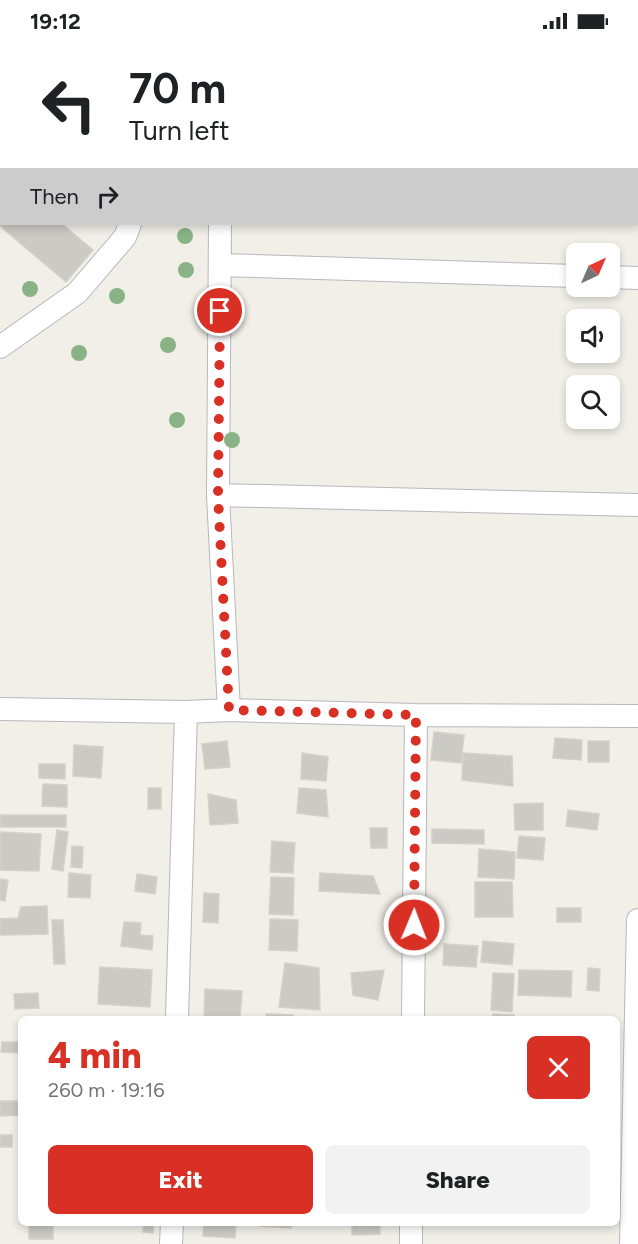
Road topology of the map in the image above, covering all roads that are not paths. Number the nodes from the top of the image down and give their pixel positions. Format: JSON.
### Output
{"nodes":[{"id":1,"x":130,"y":225,"type":"edge"},
{"id":2,"x":220,"y":225,"type":"edge"},
{"id":3,"x":220,"y":266,"type":"junction"},
{"id":4,"x":566,"y":276,"type":"edge"},
{"id":5,"x":620,"y":277,"type":"edge"},
{"id":6,"x":638,"y":278,"type":"edge"},
{"id":7,"x":0,"y":347,"type":"edge"},
{"id":8,"x":218,"y":495,"type":"junction"},
{"id":9,"x":638,"y":506,"type":"edge"},
{"id":10,"x":0,"y":709,"type":"edge"},
{"id":11,"x":229,"y":710,"type":"junction"},
{"id":12,"x":186,"y":712,"type":"junction"},
{"id":13,"x":416,"y":715,"type":"junction"},
{"id":14,"x":638,"y":716,"type":"edge"},
{"id":15,"x":638,"y":920,"type":"edge"},
{"id":16,"x":177,"y":1016,"type":"edge"},
{"id":17,"x":413,"y":1016,"type":"edge"},
{"id":18,"x":172,"y":1226,"type":"edge"},
{"id":19,"x":411,"y":1226,"type":"edge"},
{"id":20,"x":171,"y":1244,"type":"edge"},
{"id":21,"x":411,"y":1244,"type":"edge"},
{"id":22,"x":631,"y":1244,"type":"edge"}],
"edges":[{"from":1,"to":7,"type":"street"},
{"from":2,"to":3,"type":"street"},
{"from":3,"to":4,"type":"street"},
{"from":3,"to":8,"type":"street"},
{"from":5,"to":6,"type":"street"},
{"from":8,"to":9,"type":"street"},
{"from":8,"to":11,"type":"street"},
{"from":10,"to":12,"type":"street"},
{"from":11,"to":12,"type":"street"},
{"from":11,"to":13,"type":"street"},
{"from":12,"to":16,"type":"street"},
{"from":13,"to":14,"type":"street"},
{"from":13,"to":17,"type":"street"},
{"from":15,"to":22,"type":"street"},
{"from":18,"to":20,"type":"street"},
{"from":19,"to":21,"type":"street"}]}
